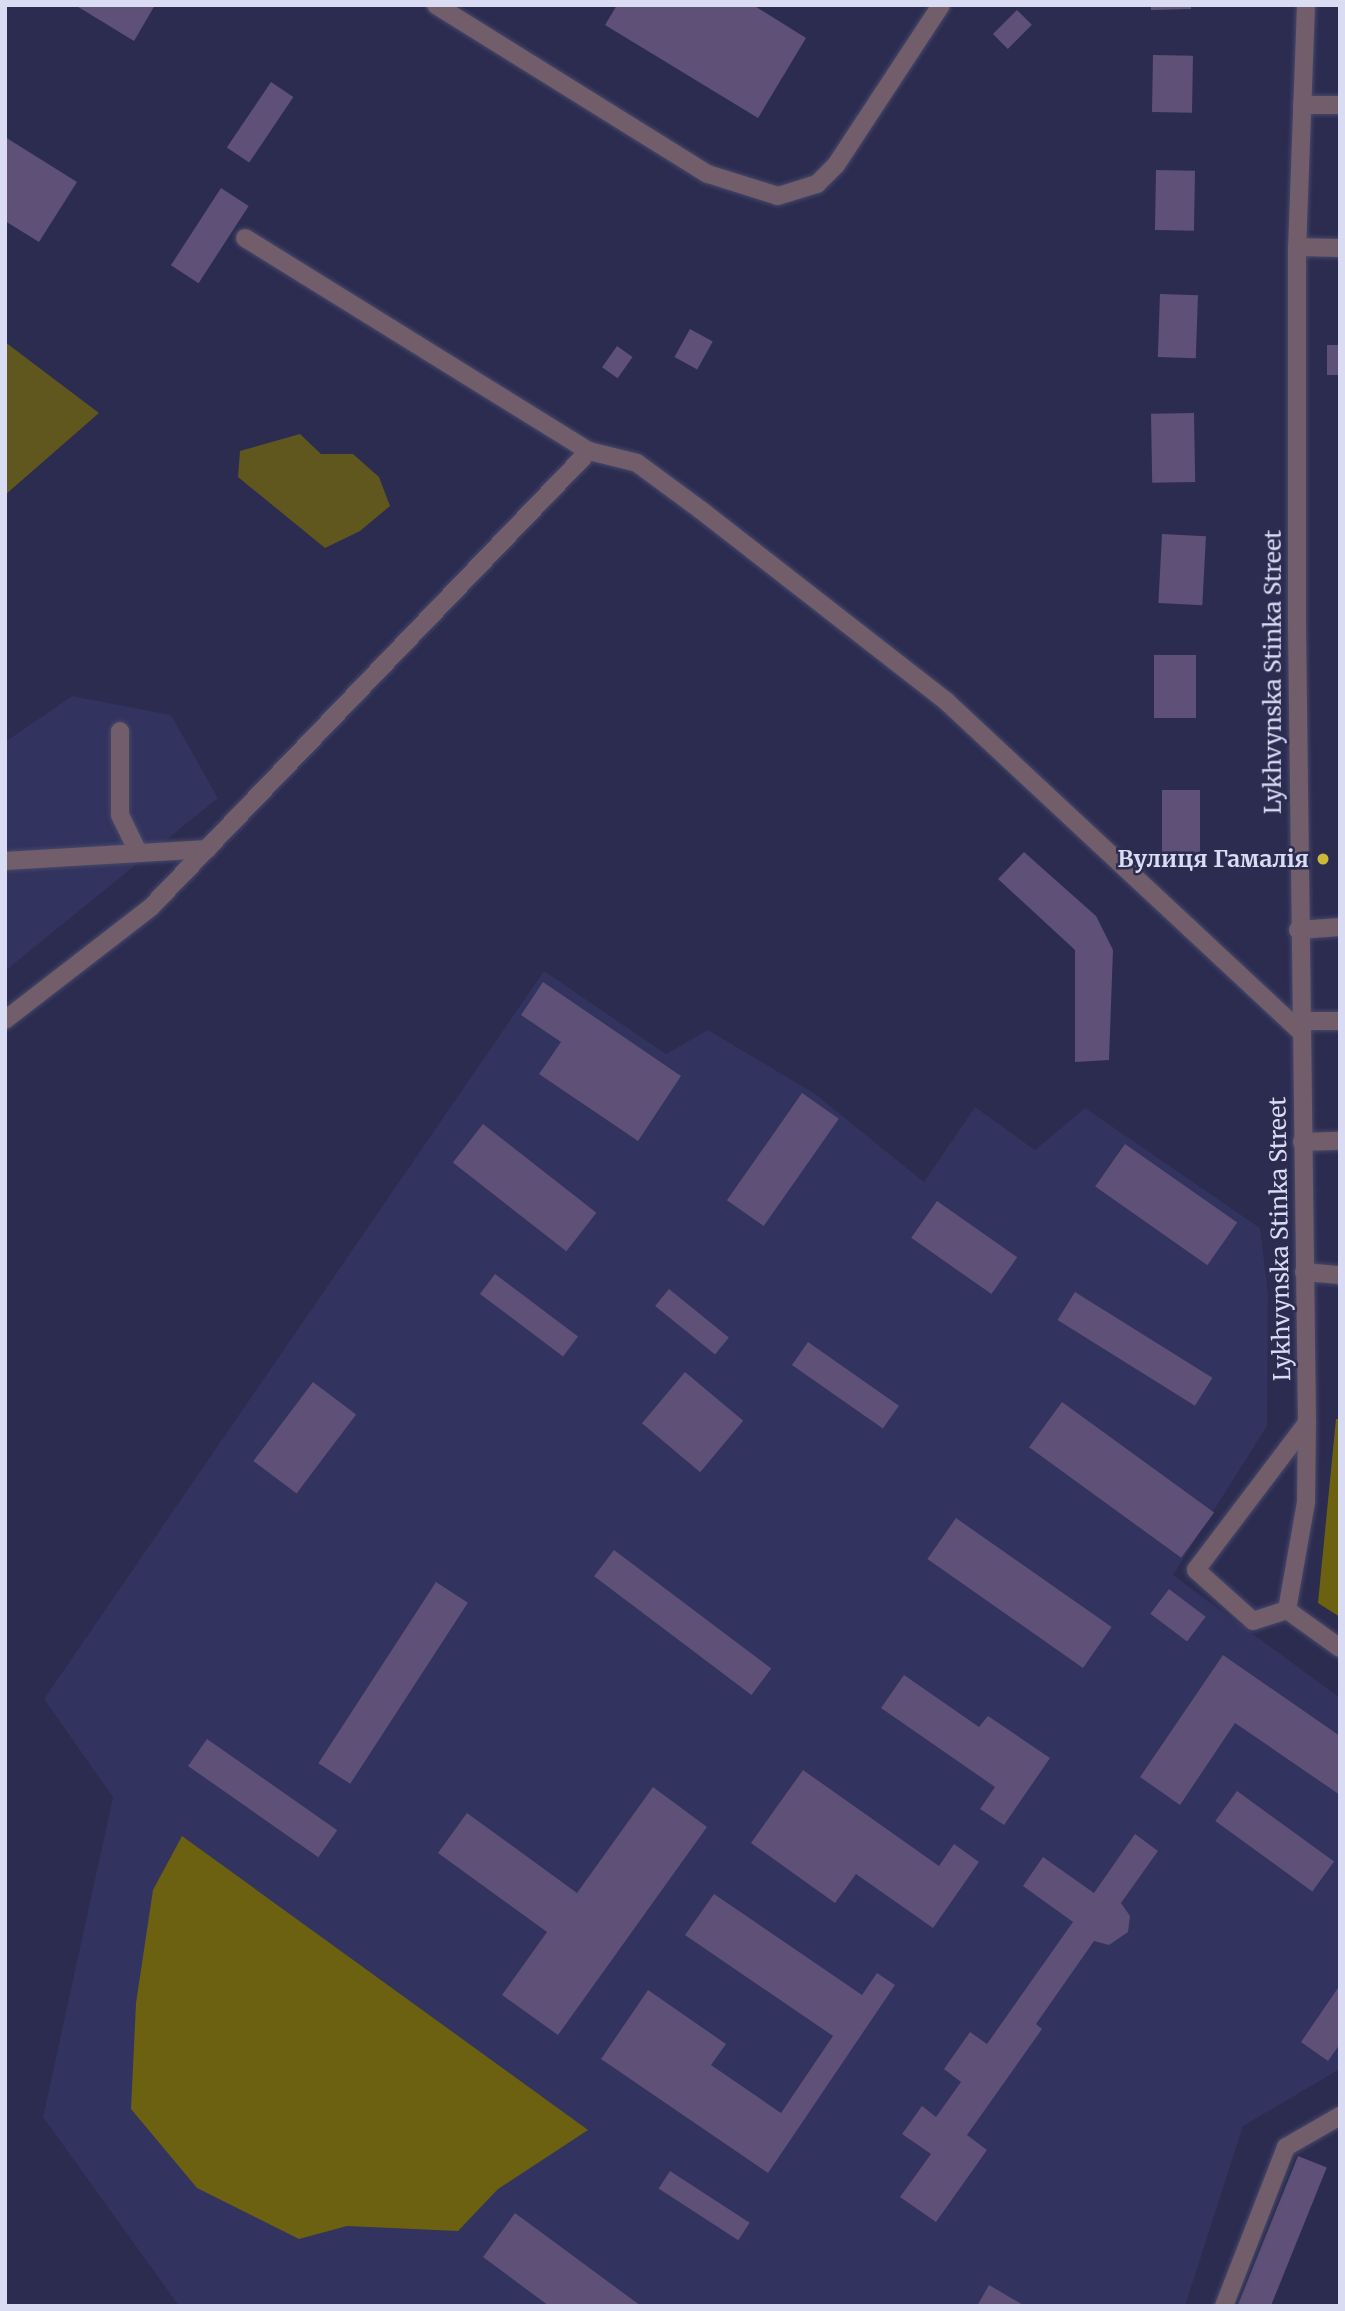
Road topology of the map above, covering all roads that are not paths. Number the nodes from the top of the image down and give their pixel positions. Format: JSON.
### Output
{"nodes":[{"id":1,"x":436,"y":5,"type":"edge"},
{"id":2,"x":941,"y":5,"type":"edge"},
{"id":3,"x":1306,"y":5,"type":"edge"},
{"id":4,"x":1302,"y":105,"type":"junction"},
{"id":5,"x":1340,"y":105,"type":"edge"},
{"id":6,"x":245,"y":238,"type":"dead end"},
{"id":7,"x":1297,"y":247,"type":"junction"},
{"id":8,"x":1340,"y":248,"type":"edge"},
{"id":9,"x":589,"y":451,"type":"junction"},
{"id":10,"x":120,"y":731,"type":"dead end"},
{"id":11,"x":208,"y":849,"type":"junction"},
{"id":12,"x":138,"y":852,"type":"junction"},
{"id":13,"x":5,"y":861,"type":"edge"},
{"id":14,"x":1340,"y":927,"type":"edge"},
{"id":15,"x":1298,"y":930,"type":"junction"},
{"id":16,"x":5,"y":1020,"type":"edge"},
{"id":17,"x":1340,"y":1021,"type":"edge"},
{"id":18,"x":1300,"y":1026,"type":"junction"},
{"id":19,"x":1340,"y":1141,"type":"edge"},
{"id":20,"x":1302,"y":1142,"type":"junction"},
{"id":21,"x":1304,"y":1272,"type":"junction"},
{"id":22,"x":1340,"y":1275,"type":"edge"},
{"id":23,"x":1307,"y":1423,"type":"junction"},
{"id":24,"x":1287,"y":1610,"type":"junction"},
{"id":25,"x":1340,"y":1648,"type":"edge"},
{"id":26,"x":1340,"y":2116,"type":"edge"},
{"id":27,"x":1224,"y":2306,"type":"edge"}],
"edges":[{"from":1,"to":2,"type":"street"},
{"from":3,"to":4,"type":"street","name":"Lykhvynska Stinka Street"},
{"from":4,"to":5,"type":"street"},
{"from":4,"to":7,"type":"street","name":"Lykhvynska Stinka Street"},
{"from":6,"to":9,"type":"street"},
{"from":7,"to":8,"type":"street"},
{"from":7,"to":15,"type":"street","name":"Lykhvynska Stinka Street"},
{"from":9,"to":11,"type":"street"},
{"from":9,"to":18,"type":"street"},
{"from":10,"to":12,"type":"street"},
{"from":11,"to":12,"type":"street"},
{"from":11,"to":16,"type":"street"},
{"from":12,"to":13,"type":"street"},
{"from":14,"to":15,"type":"street"},
{"from":15,"to":18,"type":"street","name":"Lykhvynska Stinka Street"},
{"from":17,"to":18,"type":"street"},
{"from":18,"to":20,"type":"street","name":"Lykhvynska Stinka Street"},
{"from":19,"to":20,"type":"street"},
{"from":20,"to":21,"type":"street","name":"Lykhvynska Stinka Street"},
{"from":21,"to":22,"type":"street"},
{"from":21,"to":23,"type":"street","name":"Lykhvynska Stinka Street"},
{"from":23,"to":24,"type":"street","name":"Lykhvynska Stinka Street"},
{"from":23,"to":24,"type":"street"},
{"from":24,"to":25,"type":"street"},
{"from":26,"to":27,"type":"street"}]}
